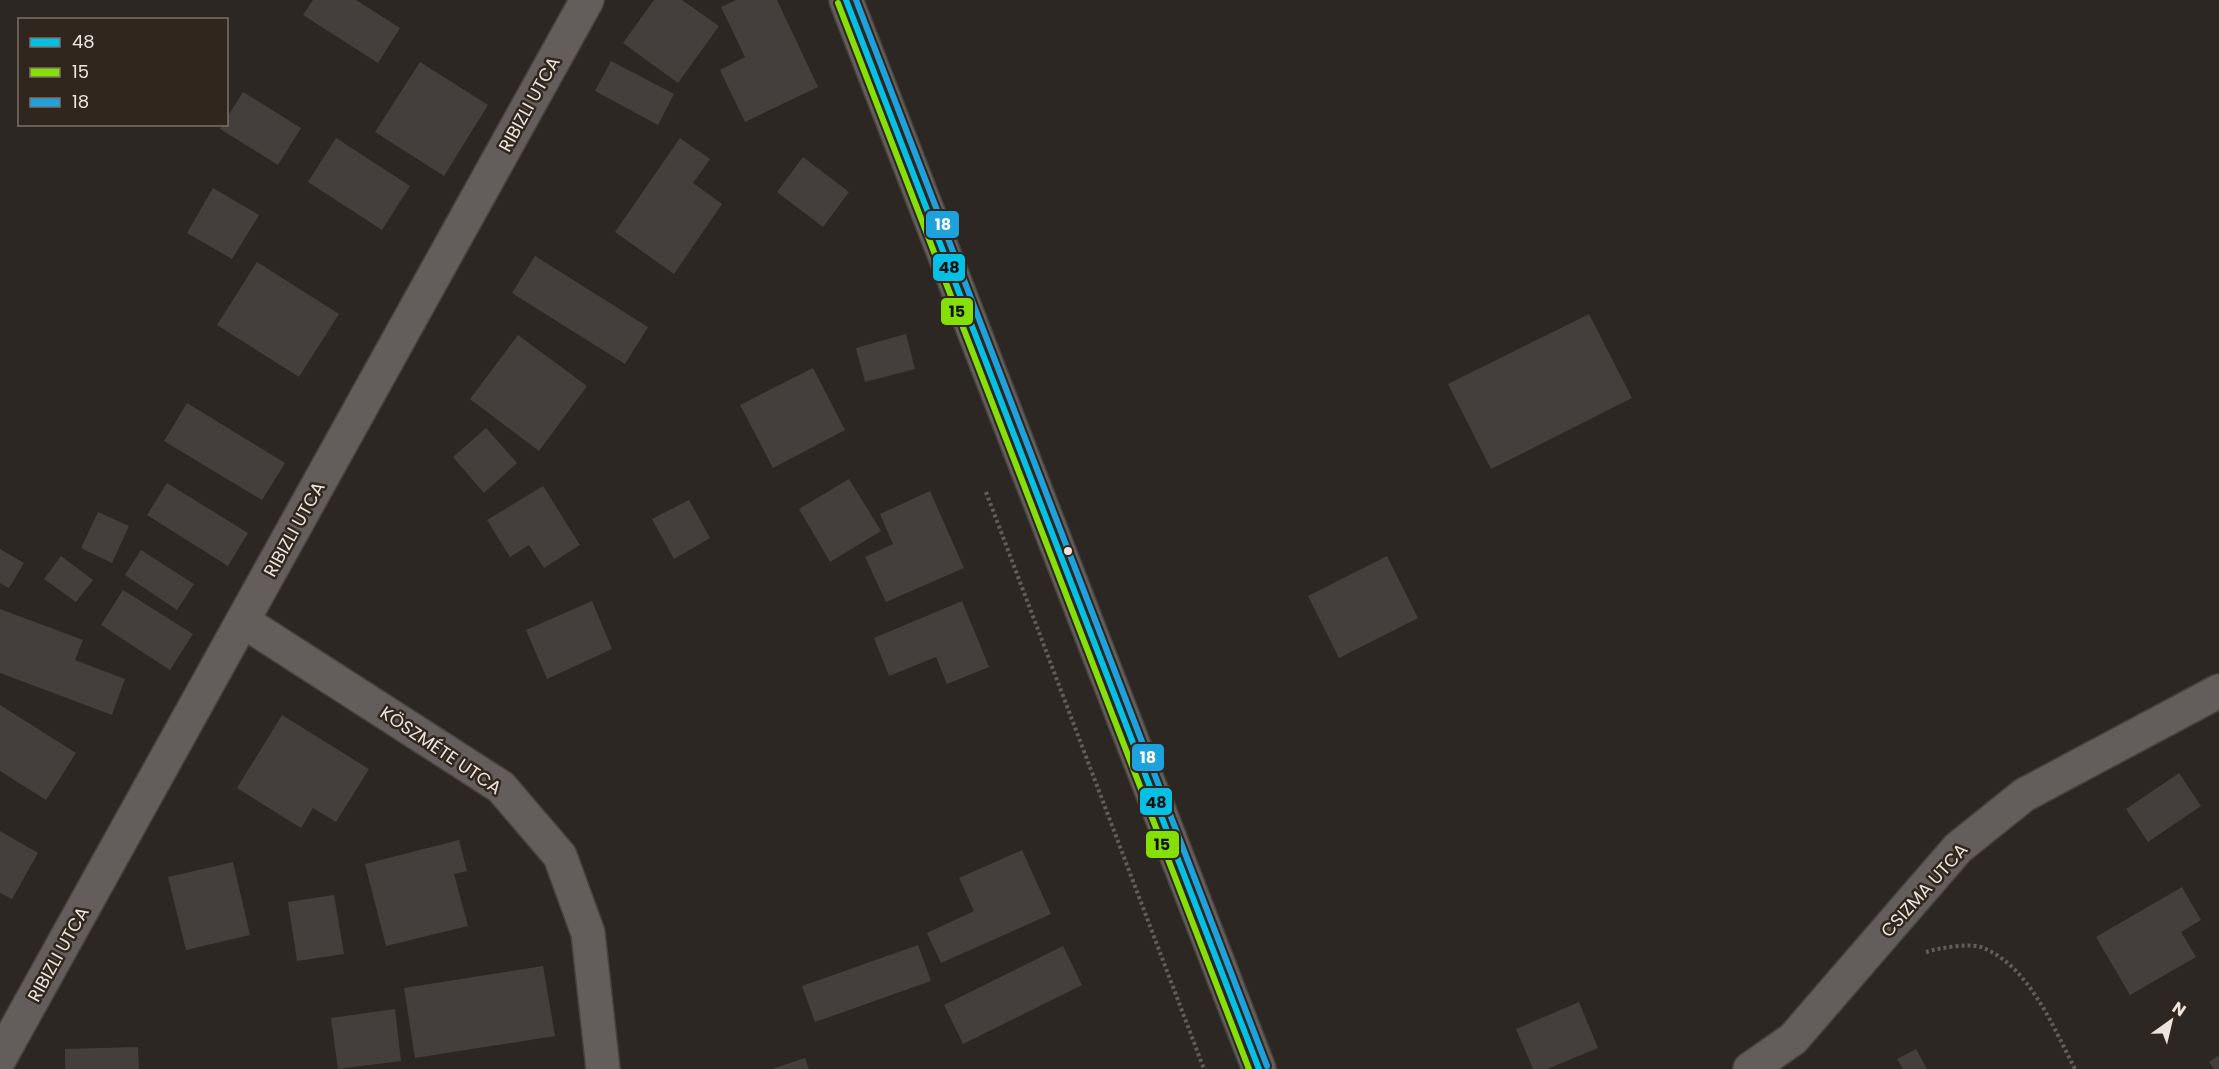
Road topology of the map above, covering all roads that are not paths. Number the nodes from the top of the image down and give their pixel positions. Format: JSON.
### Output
{"nodes":[{"id":1,"x":587,"y":0,"type":"edge"},
{"id":2,"x":846,"y":0,"type":"edge"},
{"id":3,"x":243,"y":621,"type":"junction"},
{"id":4,"x":2219,"y":691,"type":"edge"},
{"id":5,"x":0,"y":1058,"type":"edge"},
{"id":6,"x":603,"y":1069,"type":"edge"},
{"id":7,"x":1259,"y":1069,"type":"edge"},
{"id":8,"x":1750,"y":1069,"type":"edge"}],
"edges":[{"from":1,"to":3,"type":"street","name":"RIBIZLI UTCA"},
{"from":2,"to":7,"type":"street"},
{"from":3,"to":5,"type":"street","name":"RIBIZLI UTCA"},
{"from":3,"to":6,"type":"street","name":"KÖSZMÉTE UTCA"},
{"from":4,"to":8,"type":"street","name":"CSIZMA UTCA"}]}
